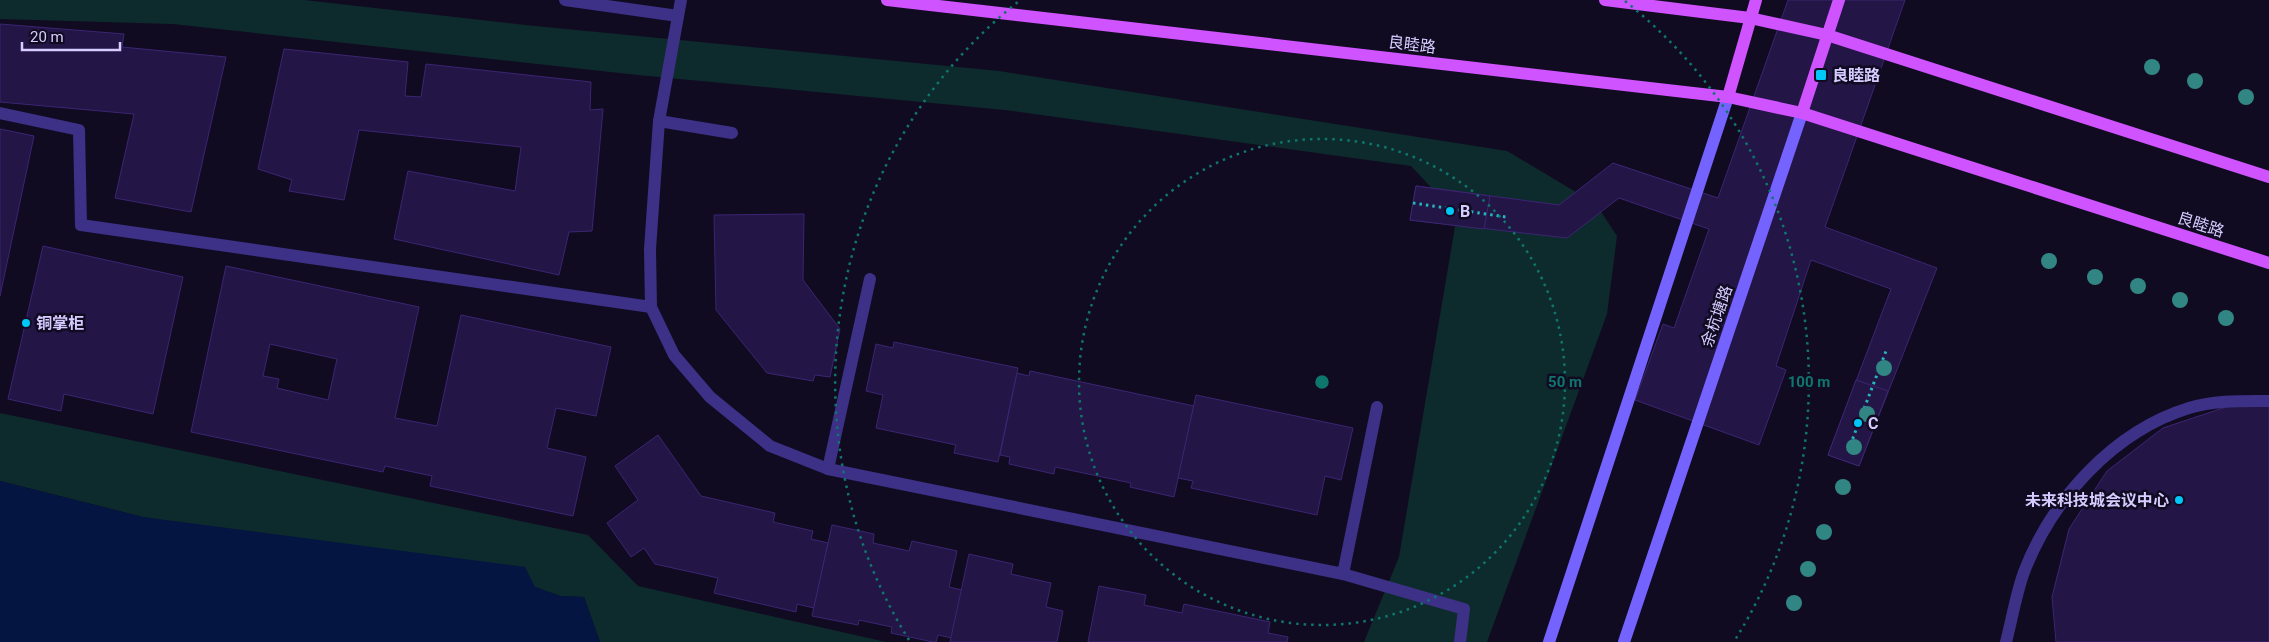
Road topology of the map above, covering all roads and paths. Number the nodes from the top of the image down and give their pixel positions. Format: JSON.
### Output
{"nodes":[{"id":1,"x":565,"y":0,"type":"edge"},
{"id":2,"x":681,"y":0,"type":"edge"},
{"id":3,"x":887,"y":0,"type":"edge"},
{"id":4,"x":1605,"y":0,"type":"edge"},
{"id":5,"x":1756,"y":0,"type":"edge"},
{"id":6,"x":1839,"y":0,"type":"edge"},
{"id":7,"x":678,"y":16,"type":"junction"},
{"id":8,"x":1750,"y":18,"type":"junction"},
{"id":9,"x":1827,"y":35,"type":"junction"},
{"id":10,"x":1728,"y":97,"type":"junction"},
{"id":11,"x":0,"y":113,"type":"edge"},
{"id":12,"x":1802,"y":113,"type":"junction"},
{"id":13,"x":659,"y":121,"type":"junction"},
{"id":14,"x":732,"y":133,"type":"dead end"},
{"id":15,"x":2269,"y":177,"type":"edge"},
{"id":16,"x":1413,"y":202,"type":"dead end"},
{"id":17,"x":1506,"y":216,"type":"dead end"},
{"id":18,"x":2269,"y":263,"type":"edge"},
{"id":19,"x":870,"y":279,"type":"dead end"},
{"id":20,"x":651,"y":307,"type":"junction"},
{"id":21,"x":1886,"y":351,"type":"dead end"},
{"id":22,"x":2269,"y":401,"type":"edge"},
{"id":23,"x":1377,"y":407,"type":"dead end"},
{"id":24,"x":1848,"y":451,"type":"dead end"},
{"id":25,"x":828,"y":469,"type":"junction"},
{"id":26,"x":1343,"y":574,"type":"junction"},
{"id":27,"x":1460,"y":642,"type":"edge"},
{"id":28,"x":1549,"y":642,"type":"edge"},
{"id":29,"x":1624,"y":642,"type":"edge"},
{"id":30,"x":2006,"y":642,"type":"edge"}],
"edges":[{"from":1,"to":7,"type":"lane"},
{"from":2,"to":7,"type":"lane"},
{"from":3,"to":10,"type":"main road","name":"良睦路"},
{"from":4,"to":8,"type":"main road"},
{"from":5,"to":8,"type":"main road"},
{"from":6,"to":9,"type":"main road","name":"余杭塘路"},
{"from":7,"to":13,"type":"lane"},
{"from":8,"to":9,"type":"main road"},
{"from":8,"to":10,"type":"main road"},
{"from":9,"to":12,"type":"main road","name":"余杭塘路"},
{"from":9,"to":15,"type":"main road"},
{"from":10,"to":12,"type":"main road","name":"良睦路"},
{"from":10,"to":28,"type":"main road"},
{"from":11,"to":20,"type":"lane"},
{"from":12,"to":18,"type":"main road","name":"良睦路"},
{"from":12,"to":29,"type":"main road","name":"余杭塘路"},
{"from":13,"to":14,"type":"lane"},
{"from":13,"to":20,"type":"lane"},
{"from":16,"to":17,"type":"path"},
{"from":19,"to":25,"type":"lane"},
{"from":20,"to":25,"type":"lane"},
{"from":21,"to":24,"type":"path"},
{"from":22,"to":30,"type":"lane"},
{"from":23,"to":26,"type":"lane"},
{"from":25,"to":26,"type":"lane"},
{"from":26,"to":27,"type":"lane"}]}
